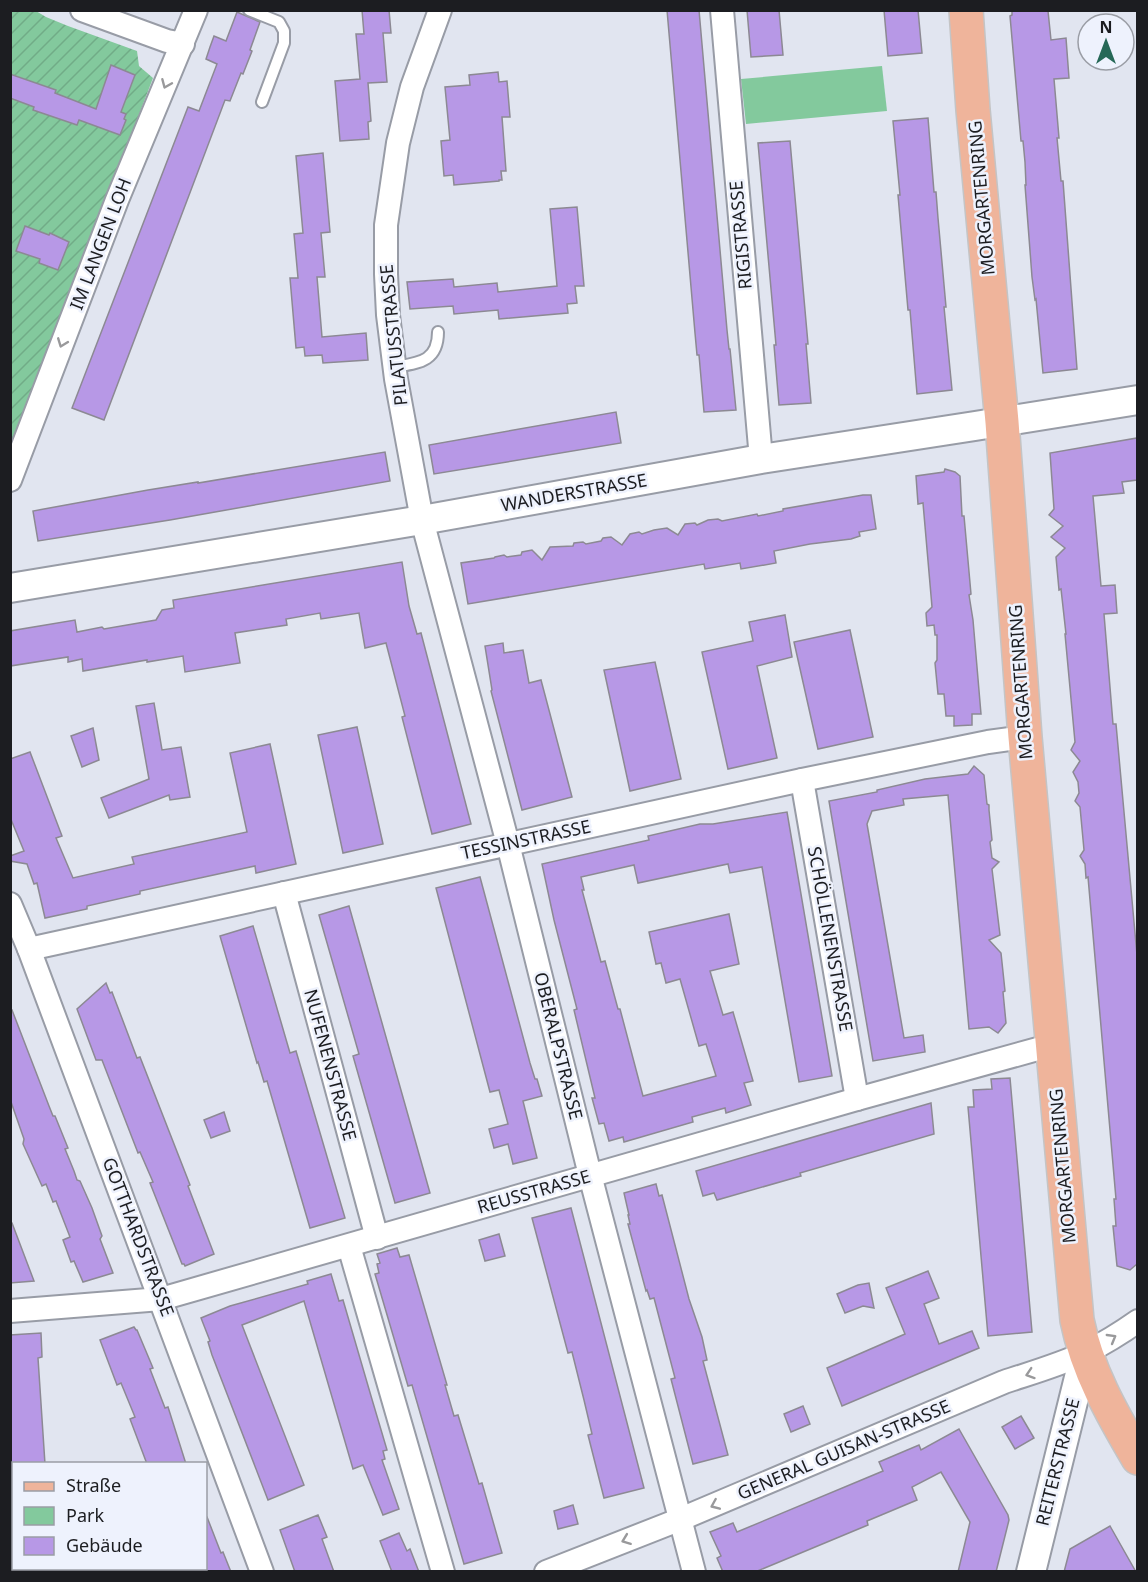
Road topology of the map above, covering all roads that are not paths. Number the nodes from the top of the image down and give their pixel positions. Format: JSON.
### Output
{"nodes":[{"id":1,"x":82,"y":10,"type":"edge"},
{"id":2,"x":196,"y":10,"type":"edge"},
{"id":3,"x":249,"y":10,"type":"edge"},
{"id":4,"x":440,"y":10,"type":"edge"},
{"id":5,"x":722,"y":10,"type":"edge"},
{"id":6,"x":966,"y":10,"type":"edge"},
{"id":7,"x":183,"y":44,"type":"junction"},
{"id":8,"x":262,"y":102,"type":"dead end"},
{"id":9,"x":438,"y":332,"type":"dead end"},
{"id":10,"x":395,"y":367,"type":"junction"},
{"id":11,"x":1137,"y":400,"type":"edge"},
{"id":12,"x":1002,"y":422,"type":"junction"},
{"id":13,"x":761,"y":459,"type":"junction"},
{"id":14,"x":10,"y":480,"type":"edge"},
{"id":15,"x":422,"y":520,"type":"junction"},
{"id":16,"x":10,"y":588,"type":"edge"},
{"id":17,"x":1025,"y":738,"type":"junction"},
{"id":18,"x":802,"y":780,"type":"junction"},
{"id":19,"x":507,"y":844,"type":"junction"},
{"id":20,"x":284,"y":893,"type":"junction"},
{"id":21,"x":10,"y":904,"type":"edge"},
{"id":22,"x":29,"y":949,"type":"junction"},
{"id":23,"x":1052,"y":1045,"type":"junction"},
{"id":24,"x":857,"y":1099,"type":"junction"},
{"id":25,"x":590,"y":1175,"type":"junction"},
{"id":26,"x":377,"y":1238,"type":"junction"},
{"id":27,"x":349,"y":1246,"type":"junction"},
{"id":28,"x":161,"y":1299,"type":"junction"},
{"id":29,"x":10,"y":1311,"type":"edge"},
{"id":30,"x":1137,"y":1321,"type":"edge"},
{"id":31,"x":1085,"y":1353,"type":"junction"},
{"id":32,"x":1137,"y":1458,"type":"edge"},
{"id":33,"x":681,"y":1519,"type":"junction"},
{"id":34,"x":262,"y":1572,"type":"edge"},
{"id":35,"x":443,"y":1572,"type":"edge"},
{"id":36,"x":546,"y":1572,"type":"edge"},
{"id":37,"x":694,"y":1572,"type":"edge"},
{"id":38,"x":1031,"y":1572,"type":"edge"}],
"edges":[{"from":1,"to":7,"type":"street"},
{"from":2,"to":7,"type":"street","name":"IM LANGEN LOH"},
{"from":3,"to":8,"type":"lane"},
{"from":4,"to":10,"type":"street","name":"PILATUSSTRASSE"},
{"from":5,"to":13,"type":"street","name":"RIGISTRASSE"},
{"from":6,"to":12,"type":"main road","name":"MORGARTENRING"},
{"from":7,"to":14,"type":"street","name":"IM LANGEN LOH","one_way":true},
{"from":9,"to":10,"type":"lane"},
{"from":10,"to":15,"type":"street","name":"PILATUSSTRASSE"},
{"from":11,"to":12,"type":"street","name":"WANDERSTRASSE"},
{"from":12,"to":13,"type":"street","name":"WANDERSTRASSE"},
{"from":12,"to":17,"type":"main road","name":"MORGARTENRING"},
{"from":13,"to":15,"type":"street","name":"WANDERSTRASSE"},
{"from":15,"to":16,"type":"street","name":"WANDERSTRASSE"},
{"from":15,"to":19,"type":"street","name":"OBERALPSTRASSE"},
{"from":17,"to":18,"type":"street","name":"TESSINSTRASSE"},
{"from":17,"to":23,"type":"main road","name":"MORGARTENRING"},
{"from":18,"to":19,"type":"street","name":"TESSINSTRASSE"},
{"from":18,"to":24,"type":"street","name":"SCHÖLLENENSTRASSE"},
{"from":19,"to":20,"type":"street","name":"TESSINSTRASSE"},
{"from":19,"to":25,"type":"street","name":"OBERALPSTRASSE"},
{"from":20,"to":22,"type":"street","name":"TESSINSTRASSE"},
{"from":20,"to":26,"type":"street","name":"NUFENENSTRASSE"},
{"from":21,"to":22,"type":"street","name":"GOTTHARDSTRASSE"},
{"from":22,"to":28,"type":"street","name":"GOTTHARDSTRASSE"},
{"from":23,"to":24,"type":"street","name":"REUSSTRASSE"},
{"from":23,"to":31,"type":"main road","name":"MORGARTENRING"},
{"from":24,"to":25,"type":"street","name":"REUSSTRASSE"},
{"from":25,"to":26,"type":"street","name":"REUSSTRASSE"},
{"from":25,"to":33,"type":"street","name":"OBERALPSTRASSE"},
{"from":26,"to":27,"type":"street","name":"REUSSTRASSE"},
{"from":27,"to":28,"type":"street","name":"REUSSTRASSE"},
{"from":27,"to":35,"type":"street"},
{"from":28,"to":29,"type":"street","name":"REUSSTRASSE"},
{"from":28,"to":34,"type":"street","name":"GOTTHARDSTRASSE"},
{"from":31,"to":30,"type":"street","name":"GENERAL GUISAN-STRASSE","one_way":true},
{"from":31,"to":32,"type":"main road","name":"MORGARTENRING"},
{"from":31,"to":33,"type":"street","name":"GENERAL GUISAN-STRASSE","one_way":true},
{"from":31,"to":38,"type":"street","name":"REITERSTRASSE"},
{"from":33,"to":36,"type":"street","name":"GENERAL GUISAN-STRASSE","one_way":true},
{"from":33,"to":37,"type":"street","name":"OBERALPSTRASSE"}]}
